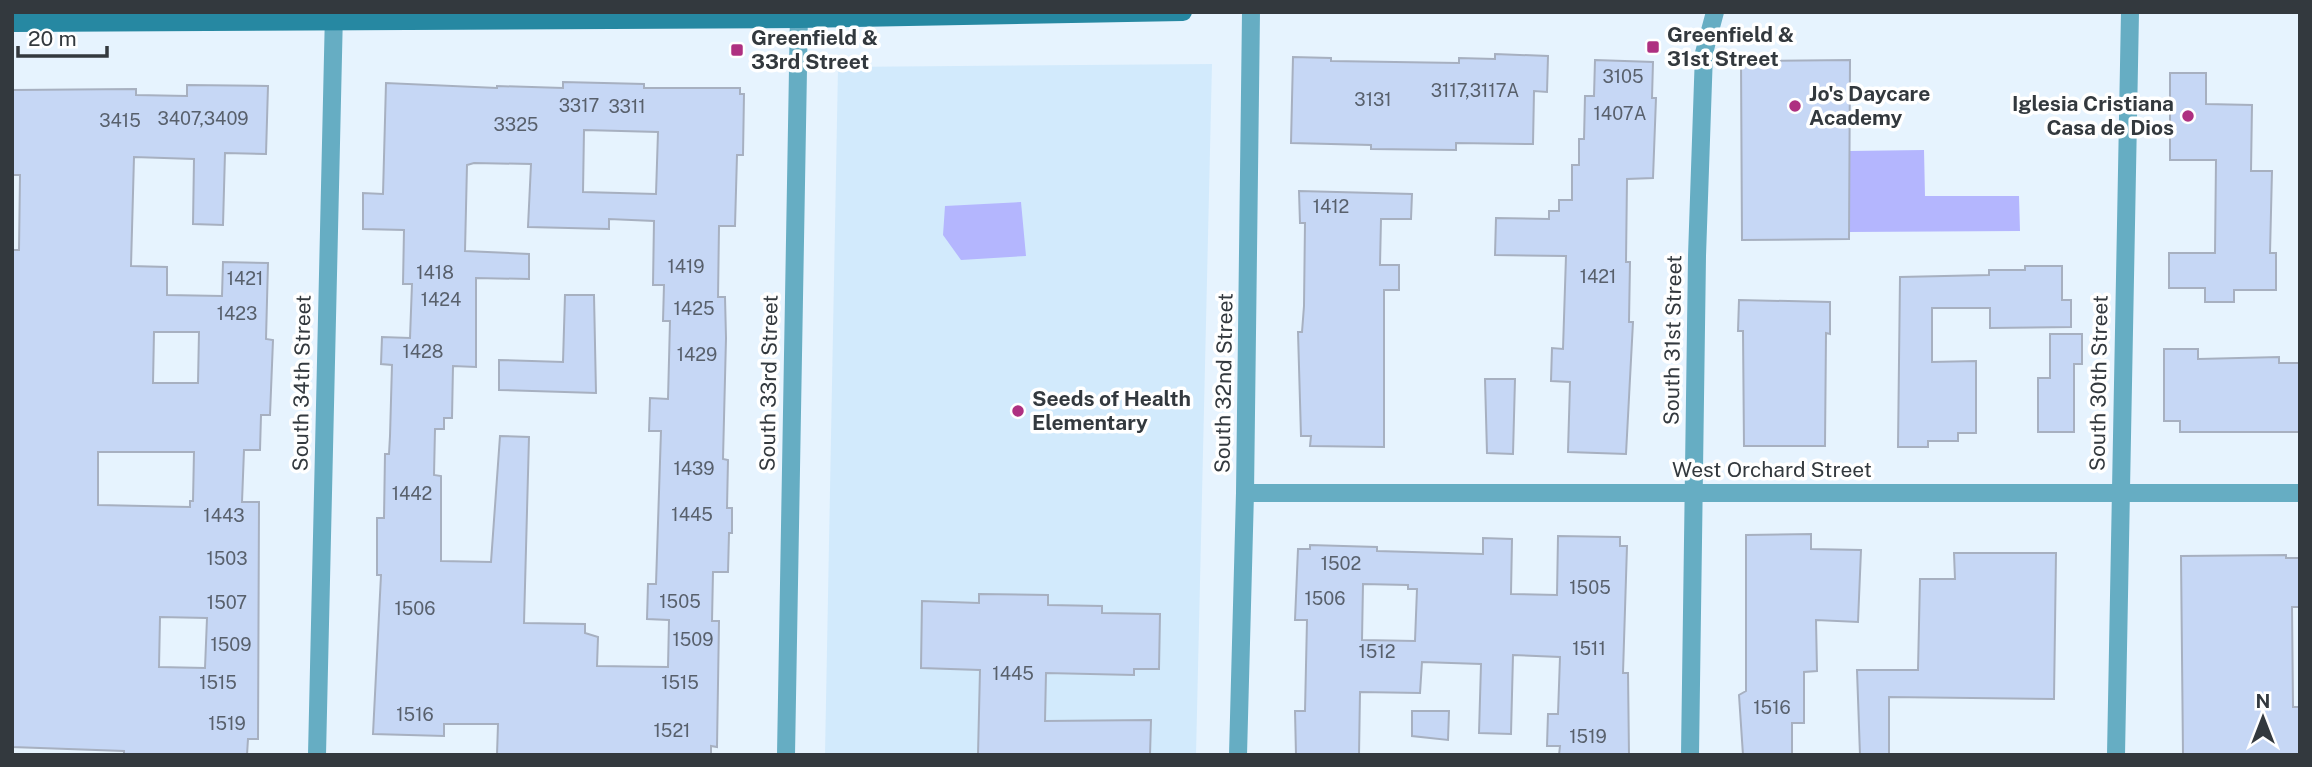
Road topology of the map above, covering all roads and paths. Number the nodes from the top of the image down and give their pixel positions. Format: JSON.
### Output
{"nodes":[{"id":1,"x":1183,"y":12,"type":"edge"},
{"id":2,"x":1251,"y":12,"type":"edge"},
{"id":3,"x":1715,"y":12,"type":"edge"},
{"id":4,"x":2130,"y":12,"type":"edge"},
{"id":5,"x":799,"y":15,"type":"edge"},
{"id":6,"x":334,"y":16,"type":"edge"},
{"id":7,"x":12,"y":23,"type":"edge"},
{"id":8,"x":1693,"y":493,"type":"junction"},
{"id":9,"x":2120,"y":493,"type":"junction"},
{"id":10,"x":2300,"y":493,"type":"edge"},
{"id":11,"x":1245,"y":494,"type":"junction"},
{"id":12,"x":317,"y":755,"type":"edge"},
{"id":13,"x":786,"y":755,"type":"edge"},
{"id":14,"x":1238,"y":755,"type":"edge"},
{"id":15,"x":1690,"y":755,"type":"edge"},
{"id":16,"x":2116,"y":755,"type":"edge"}],
"edges":[{"from":1,"to":5,"type":"main road"},
{"from":2,"to":11,"type":"street","name":"South 32nd Street"},
{"from":3,"to":8,"type":"street","name":"South 31st Street"},
{"from":4,"to":9,"type":"street","name":"South 30th Street"},
{"from":5,"to":6,"type":"main road"},
{"from":5,"to":13,"type":"street","name":"South 33rd Street"},
{"from":6,"to":7,"type":"main road"},
{"from":6,"to":12,"type":"street","name":"South 34th Street"},
{"from":8,"to":9,"type":"street","name":"West Orchard Street"},
{"from":8,"to":11,"type":"street","name":"West Orchard Street"},
{"from":8,"to":15,"type":"street","name":"South 31st Street"},
{"from":9,"to":10,"type":"street","name":"West Orchard Street"},
{"from":9,"to":16,"type":"street","name":"South 30th Street"},
{"from":11,"to":14,"type":"street","name":"South 32nd Street"}]}
